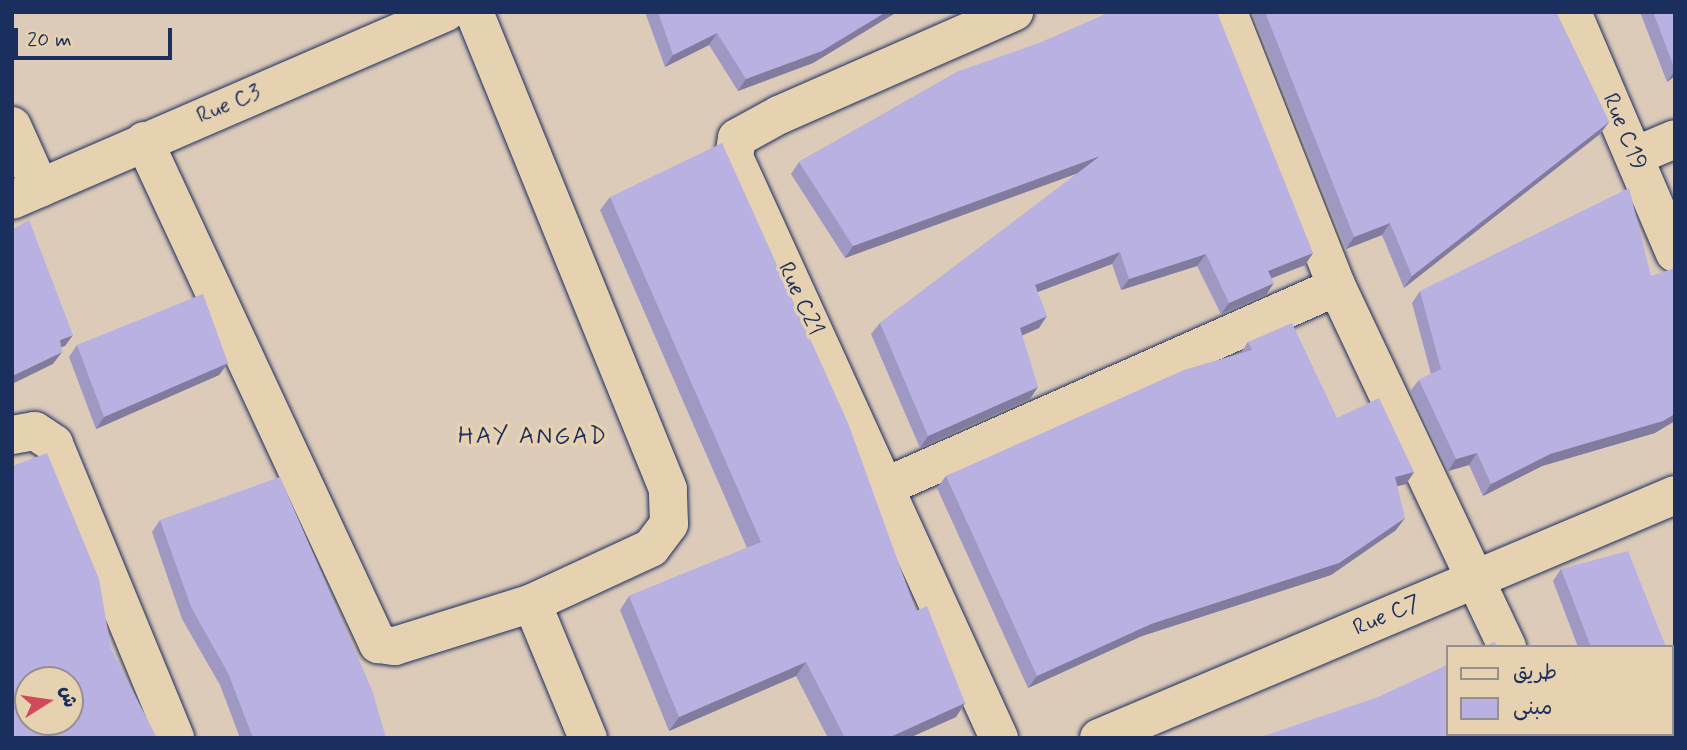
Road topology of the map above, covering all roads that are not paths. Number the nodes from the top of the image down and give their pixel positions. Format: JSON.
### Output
{"nodes":[{"id":1,"x":446,"y":12,"type":"edge"},
{"id":2,"x":474,"y":12,"type":"edge"},
{"id":3,"x":1014,"y":12,"type":"edge"},
{"id":4,"x":1228,"y":12,"type":"edge"},
{"id":5,"x":1572,"y":12,"type":"edge"},
{"id":6,"x":12,"y":126,"type":"edge"},
{"id":7,"x":1675,"y":139,"type":"edge"},
{"id":8,"x":144,"y":141,"type":"junction"},
{"id":9,"x":1635,"y":156,"type":"junction"},
{"id":10,"x":26,"y":194,"type":"edge"},
{"id":11,"x":1675,"y":253,"type":"edge"},
{"id":12,"x":1337,"y":287,"type":"junction"},
{"id":13,"x":12,"y":435,"type":"edge"},
{"id":14,"x":887,"y":486,"type":"junction"},
{"id":15,"x":1675,"y":495,"type":"edge"},
{"id":16,"x":1477,"y":577,"type":"junction"},
{"id":17,"x":532,"y":603,"type":"junction"},
{"id":18,"x":1506,"y":645,"type":"edge"},
{"id":19,"x":175,"y":738,"type":"edge"},
{"id":20,"x":588,"y":738,"type":"edge"},
{"id":21,"x":999,"y":738,"type":"edge"},
{"id":22,"x":1099,"y":738,"type":"edge"}],
"edges":[{"from":1,"to":8,"type":"street","name":"Rue C3"},
{"from":2,"to":17,"type":"street"},
{"from":3,"to":14,"type":"street","name":"Rue C21"},
{"from":4,"to":12,"type":"street"},
{"from":5,"to":9,"type":"street","name":"Rue C19"},
{"from":6,"to":10,"type":"street"},
{"from":7,"to":9,"type":"street"},
{"from":8,"to":10,"type":"street","name":"Rue C3"},
{"from":8,"to":17,"type":"street"},
{"from":9,"to":11,"type":"street","name":"Rue C19"},
{"from":12,"to":14,"type":"street"},
{"from":12,"to":16,"type":"street"},
{"from":13,"to":19,"type":"street"},
{"from":14,"to":21,"type":"street","name":"Rue C21"},
{"from":15,"to":16,"type":"street","name":"Rue C7"},
{"from":16,"to":18,"type":"street"},
{"from":16,"to":22,"type":"street","name":"Rue C7"},
{"from":17,"to":20,"type":"street"}]}
